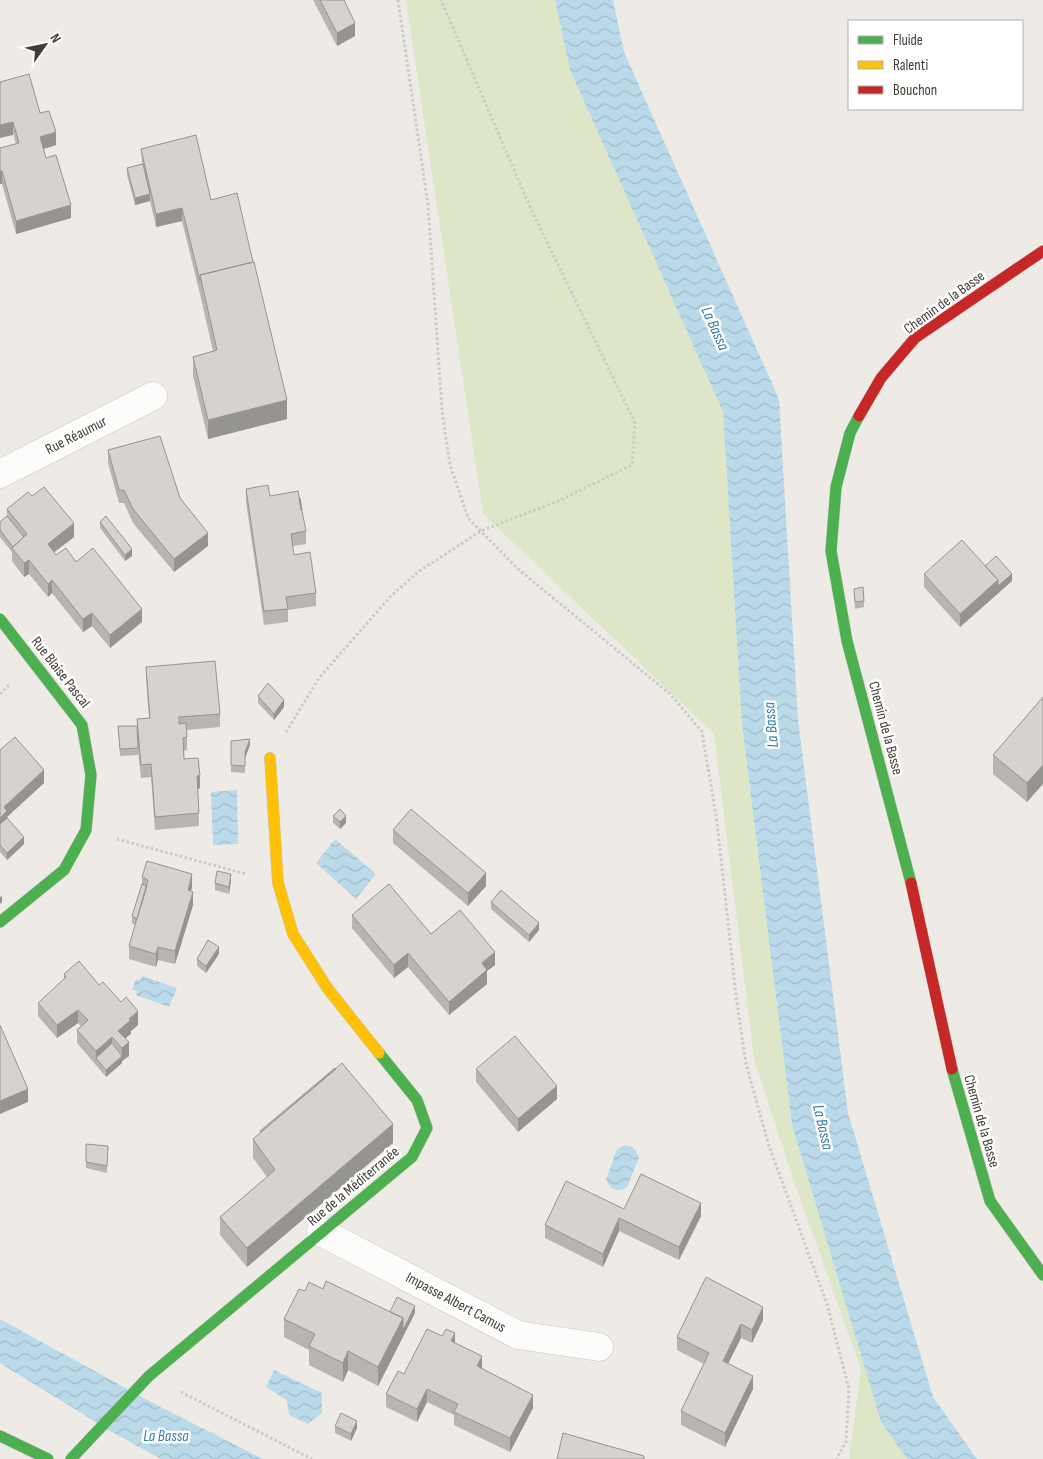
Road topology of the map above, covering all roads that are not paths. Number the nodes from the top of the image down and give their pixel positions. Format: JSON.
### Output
{"nodes":[{"id":1,"x":1043,"y":251,"type":"edge"},
{"id":2,"x":153,"y":396,"type":"dead end"},
{"id":3,"x":0,"y":474,"type":"edge"},
{"id":4,"x":0,"y":619,"type":"edge"},
{"id":5,"x":270,"y":758,"type":"road end"},
{"id":6,"x":0,"y":922,"type":"edge"},
{"id":7,"x":321,"y":1232,"type":"junction"},
{"id":8,"x":1043,"y":1275,"type":"edge"},
{"id":9,"x":599,"y":1347,"type":"dead end"},
{"id":10,"x":0,"y":1436,"type":"edge"},
{"id":11,"x":48,"y":1459,"type":"edge"},
{"id":12,"x":71,"y":1459,"type":"edge"}],
"edges":[{"from":1,"to":8,"type":"street","name":"Chemin de la Basse"},
{"from":2,"to":3,"type":"street","name":"Rue Réaumur"},
{"from":4,"to":6,"type":"street","name":"Rue Blaise Pascal"},
{"from":5,"to":7,"type":"street","name":"Rue de la Méditerranée"},
{"from":7,"to":9,"type":"street","name":"Impasse Albert Camus"},
{"from":7,"to":12,"type":"street","name":"Rue de la Méditerranée"},
{"from":10,"to":11,"type":"street"}]}
